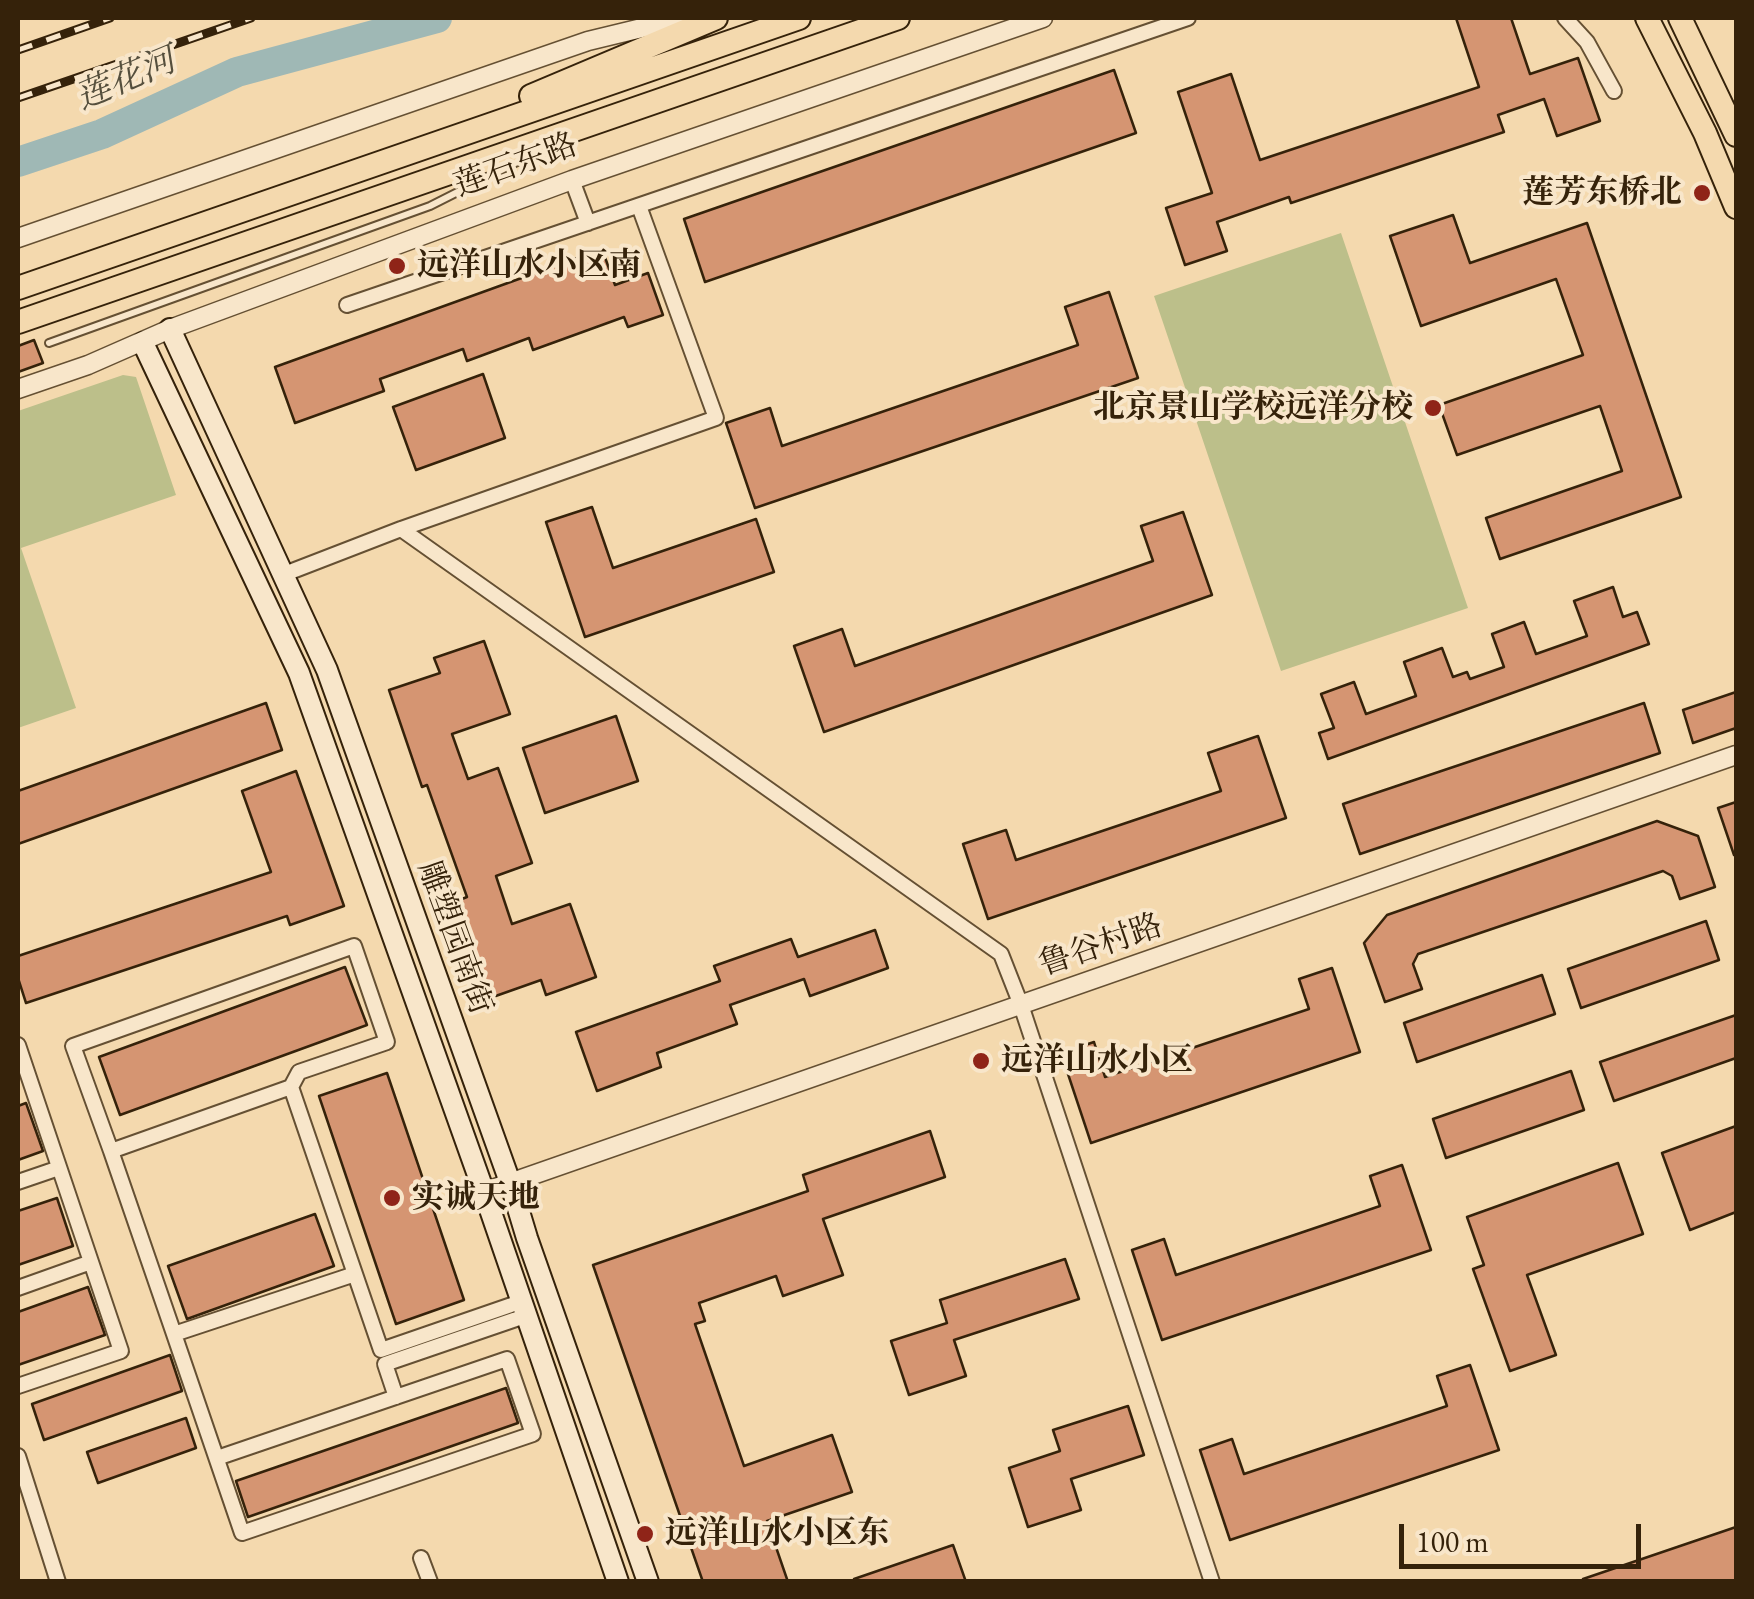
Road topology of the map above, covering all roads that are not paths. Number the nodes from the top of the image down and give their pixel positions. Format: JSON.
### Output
{"nodes":[{"id":1,"x":683,"y":18,"type":"edge"},
{"id":2,"x":716,"y":18,"type":"edge"},
{"id":3,"x":799,"y":18,"type":"edge"},
{"id":4,"x":898,"y":18,"type":"edge"},
{"id":5,"x":1043,"y":18,"type":"edge"},
{"id":6,"x":1188,"y":18,"type":"edge"},
{"id":7,"x":1565,"y":18,"type":"edge"},
{"id":8,"x":1647,"y":18,"type":"edge"},
{"id":9,"x":1680,"y":18,"type":"edge"},
{"id":10,"x":1614,"y":91,"type":"dead end"},
{"id":11,"x":601,"y":120,"type":"junction"},
{"id":12,"x":1736,"y":135,"type":"edge"},
{"id":13,"x":334,"y":178,"type":"junction"},
{"id":14,"x":572,"y":180,"type":"junction"},
{"id":15,"x":639,"y":206,"type":"junction"},
{"id":16,"x":1736,"y":207,"type":"edge"},
{"id":17,"x":588,"y":224,"type":"junction"},
{"id":18,"x":18,"y":238,"type":"edge"},
{"id":19,"x":18,"y":288,"type":"edge"},
{"id":20,"x":347,"y":305,"type":"dead end"},
{"id":21,"x":18,"y":322,"type":"edge"},
{"id":22,"x":170,"y":329,"type":"junction"},
{"id":23,"x":49,"y":343,"type":"dead end"},
{"id":24,"x":143,"y":343,"type":"junction"},
{"id":25,"x":18,"y":389,"type":"edge"},
{"id":26,"x":401,"y":529,"type":"junction"},
{"id":27,"x":282,"y":575,"type":"junction"},
{"id":28,"x":1736,"y":755,"type":"edge"},
{"id":29,"x":1021,"y":1005,"type":"junction"},
{"id":30,"x":18,"y":1045,"type":"edge"},
{"id":31,"x":21,"y":1068,"type":"edge"},
{"id":32,"x":291,"y":1087,"type":"junction"},
{"id":33,"x":111,"y":1150,"type":"junction"},
{"id":34,"x":59,"y":1168,"type":"junction"},
{"id":35,"x":18,"y":1182,"type":"edge"},
{"id":36,"x":511,"y":1185,"type":"junction"},
{"id":37,"x":484,"y":1192,"type":"junction"},
{"id":38,"x":91,"y":1262,"type":"junction"},
{"id":39,"x":356,"y":1274,"type":"junction"},
{"id":40,"x":18,"y":1288,"type":"edge"},
{"id":41,"x":522,"y":1309,"type":"junction"},
{"id":42,"x":174,"y":1334,"type":"junction"},
{"id":43,"x":383,"y":1357,"type":"junction"},
{"id":44,"x":18,"y":1386,"type":"edge"},
{"id":45,"x":396,"y":1397,"type":"junction"},
{"id":46,"x":18,"y":1456,"type":"edge"},
{"id":47,"x":216,"y":1458,"type":"junction"},
{"id":48,"x":421,"y":1558,"type":"dead end"},
{"id":49,"x":58,"y":1582,"type":"edge"},
{"id":50,"x":430,"y":1582,"type":"edge"},
{"id":51,"x":618,"y":1582,"type":"edge"},
{"id":52,"x":648,"y":1582,"type":"edge"},
{"id":53,"x":1212,"y":1582,"type":"edge"}],
"edges":[{"from":1,"to":18,"type":"street"},
{"from":2,"to":13,"type":"main road"},
{"from":3,"to":13,"type":"main road","name":"莲石东路"},
{"from":4,"to":11,"type":"main road","name":"莲石东路"},
{"from":5,"to":14,"type":"street","name":"莲石东路"},
{"from":6,"to":15,"type":"street"},
{"from":7,"to":10,"type":"street"},
{"from":8,"to":16,"type":"main road"},
{"from":9,"to":12,"type":"main road"},
{"from":11,"to":21,"type":"main road","name":"莲石东路"},
{"from":11,"to":23,"type":"lane"},
{"from":13,"to":19,"type":"main road","name":"莲石东路"},
{"from":14,"to":17,"type":"street"},
{"from":14,"to":22,"type":"street","name":"莲石东路"},
{"from":15,"to":17,"type":"street"},
{"from":15,"to":26,"type":"street"},
{"from":17,"to":20,"type":"street"},
{"from":22,"to":24,"type":"street","name":"莲石东路"},
{"from":22,"to":27,"type":"main road","name":"雕塑园南街"},
{"from":24,"to":25,"type":"street","name":"莲石东路"},
{"from":24,"to":37,"type":"main road","name":"雕塑园南街"},
{"from":26,"to":27,"type":"street"},
{"from":26,"to":29,"type":"street"},
{"from":27,"to":36,"type":"main road","name":"雕塑园南街"},
{"from":28,"to":29,"type":"street","name":"鲁谷村路"},
{"from":29,"to":36,"type":"street","name":"鲁谷村路"},
{"from":29,"to":53,"type":"street"},
{"from":30,"to":31,"type":"street"},
{"from":31,"to":34,"type":"street"},
{"from":32,"to":33,"type":"street"},
{"from":32,"to":33,"type":"street"},
{"from":32,"to":39,"type":"street"},
{"from":33,"to":42,"type":"street"},
{"from":34,"to":35,"type":"street"},
{"from":34,"to":38,"type":"street"},
{"from":36,"to":37,"type":"street","name":"鲁谷村路"},
{"from":36,"to":52,"type":"main road","name":"雕塑园南街"},
{"from":37,"to":41,"type":"main road","name":"雕塑园南街"},
{"from":38,"to":40,"type":"street"},
{"from":38,"to":44,"type":"street"},
{"from":39,"to":42,"type":"street"},
{"from":39,"to":43,"type":"street"},
{"from":41,"to":43,"type":"street"},
{"from":41,"to":51,"type":"main road","name":"雕塑园南街"},
{"from":42,"to":47,"type":"street"},
{"from":43,"to":45,"type":"street"},
{"from":45,"to":47,"type":"street"},
{"from":45,"to":47,"type":"street"},
{"from":46,"to":49,"type":"street"},
{"from":48,"to":50,"type":"street"}]}
